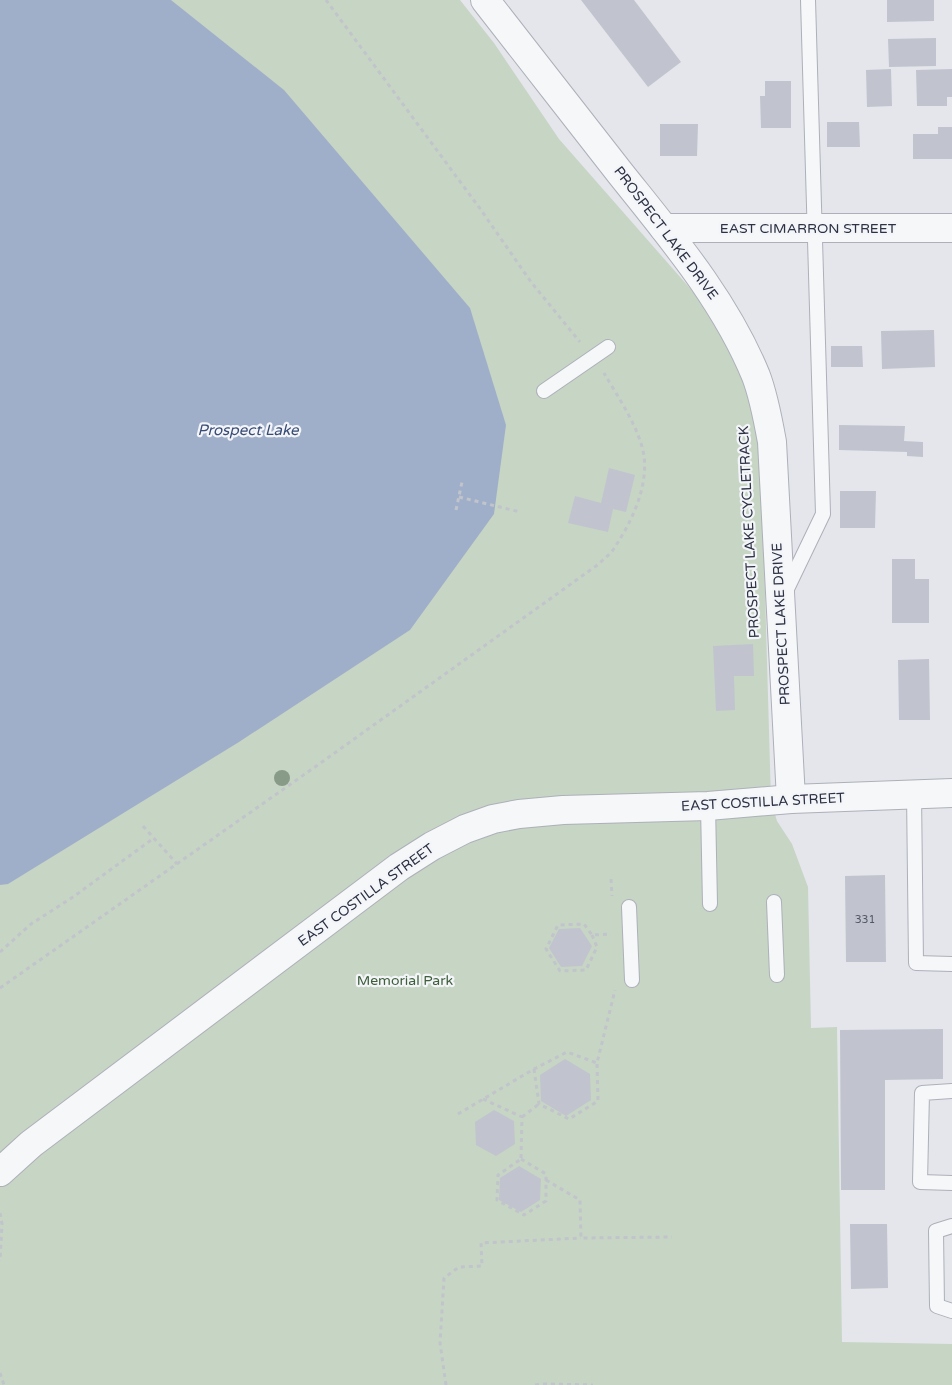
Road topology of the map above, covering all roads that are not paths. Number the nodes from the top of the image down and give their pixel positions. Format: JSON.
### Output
{"nodes":[{"id":1,"x":485,"y":0,"type":"edge"},
{"id":2,"x":808,"y":0,"type":"edge"},
{"id":3,"x":664,"y":228,"type":"junction"},
{"id":4,"x":814,"y":228,"type":"junction"},
{"id":5,"x":952,"y":228,"type":"edge"},
{"id":6,"x":608,"y":347,"type":"dead end"},
{"id":7,"x":544,"y":391,"type":"dead end"},
{"id":8,"x":780,"y":605,"type":"junction"},
{"id":9,"x":914,"y":793,"type":"junction"},
{"id":10,"x":952,"y":793,"type":"edge"},
{"id":11,"x":791,"y":799,"type":"junction"},
{"id":12,"x":708,"y":806,"type":"junction"},
{"id":13,"x":774,"y":902,"type":"dead end"},
{"id":14,"x":710,"y":904,"type":"dead end"},
{"id":15,"x":629,"y":907,"type":"dead end"},
{"id":16,"x":952,"y":964,"type":"edge"},
{"id":17,"x":777,"y":975,"type":"dead end"},
{"id":18,"x":632,"y":980,"type":"dead end"},
{"id":19,"x":952,"y":1091,"type":"edge"},
{"id":20,"x":0,"y":1172,"type":"edge"},
{"id":21,"x":952,"y":1183,"type":"edge"},
{"id":22,"x":952,"y":1226,"type":"edge"},
{"id":23,"x":952,"y":1311,"type":"edge"}],
"edges":[{"from":1,"to":3,"type":"street","name":"PROSPECT LAKE DRIVE"},
{"from":2,"to":4,"type":"lane"},
{"from":3,"to":4,"type":"street","name":"EAST CIMARRON STREET"},
{"from":3,"to":8,"type":"street","name":"PROSPECT LAKE DRIVE"},
{"from":4,"to":5,"type":"street","name":"EAST CIMARRON STREET"},
{"from":4,"to":8,"type":"lane"},
{"from":6,"to":7,"type":"lane"},
{"from":8,"to":11,"type":"street","name":"PROSPECT LAKE DRIVE"},
{"from":9,"to":10,"type":"street","name":"EAST COSTILLA STREET"},
{"from":9,"to":11,"type":"street","name":"EAST COSTILLA STREET"},
{"from":9,"to":16,"type":"lane"},
{"from":11,"to":12,"type":"street","name":"EAST COSTILLA STREET"},
{"from":12,"to":14,"type":"lane"},
{"from":12,"to":20,"type":"street","name":"EAST COSTILLA STREET"},
{"from":13,"to":17,"type":"lane"},
{"from":15,"to":18,"type":"lane"},
{"from":19,"to":21,"type":"lane"},
{"from":22,"to":23,"type":"lane"}]}
